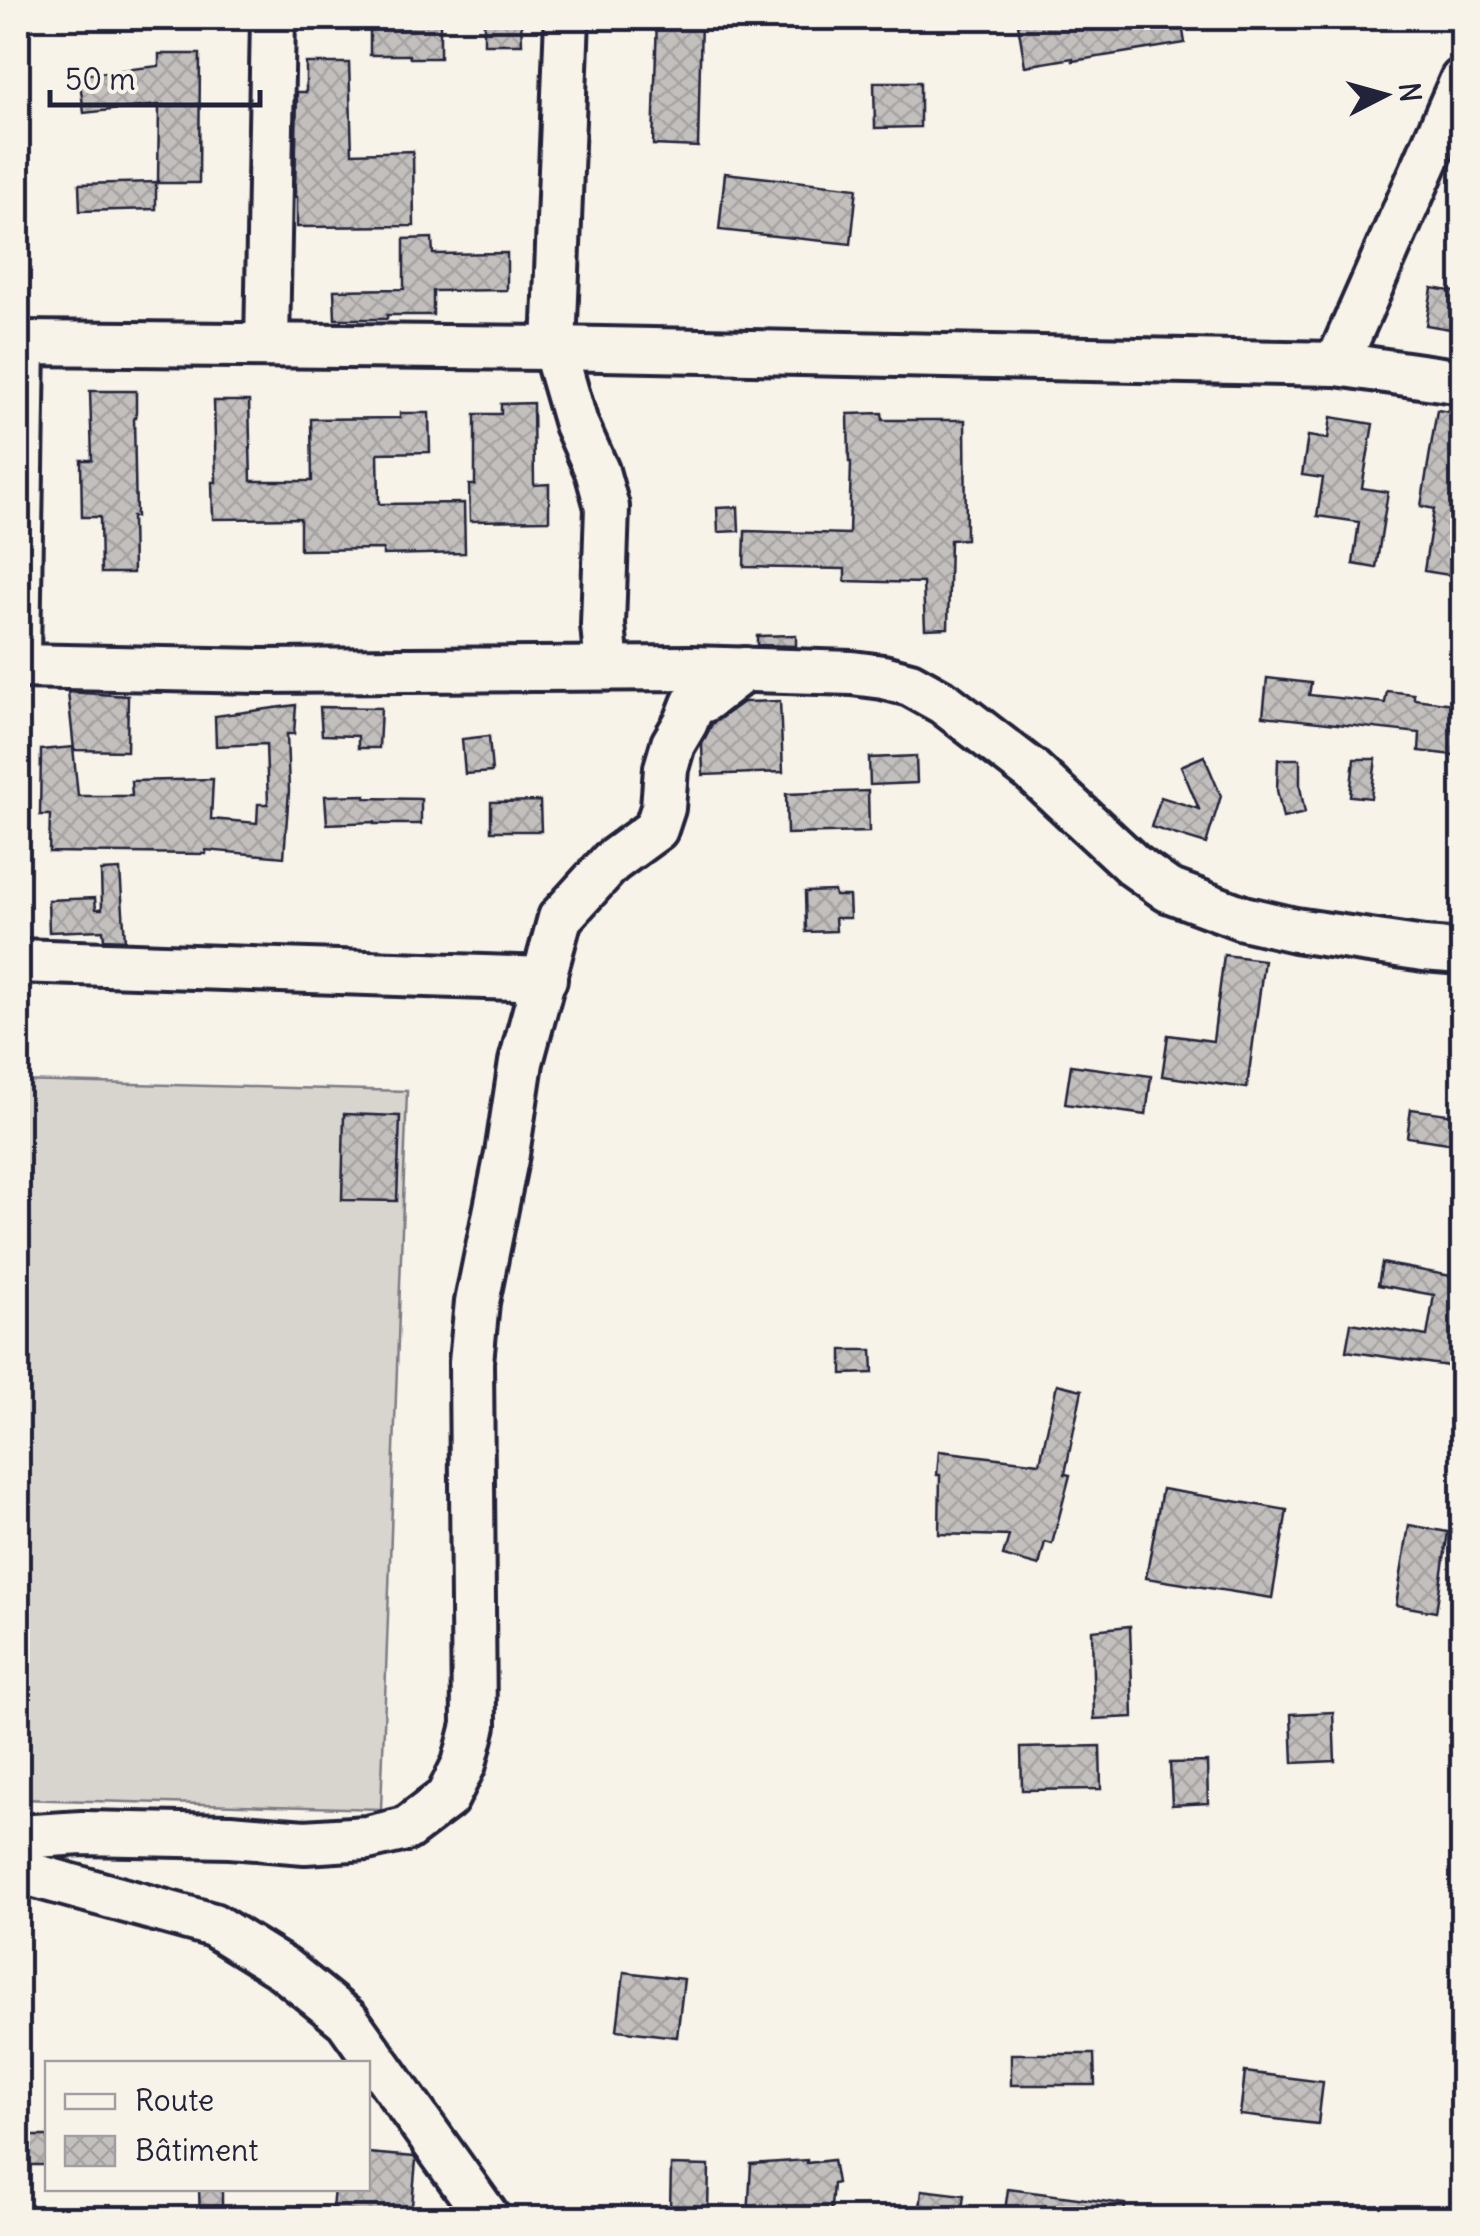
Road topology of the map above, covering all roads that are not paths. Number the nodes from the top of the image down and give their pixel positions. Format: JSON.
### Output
{"nodes":[{"id":1,"x":272,"y":18,"type":"edge"},
{"id":2,"x":567,"y":18,"type":"edge"},
{"id":3,"x":1462,"y":80,"type":"edge"},
{"id":4,"x":20,"y":343,"type":"edge"},
{"id":5,"x":267,"y":345,"type":"junction"},
{"id":6,"x":554,"y":348,"type":"junction"},
{"id":7,"x":1337,"y":364,"type":"junction"},
{"id":8,"x":1462,"y":382,"type":"edge"},
{"id":9,"x":18,"y":657,"type":"edge"},
{"id":10,"x":18,"y":666,"type":"edge"},
{"id":11,"x":607,"y":668,"type":"junction"},
{"id":12,"x":744,"y":669,"type":"junction"},
{"id":13,"x":1462,"y":952,"type":"edge"},
{"id":14,"x":18,"y":961,"type":"edge"},
{"id":15,"x":545,"y":979,"type":"junction"},
{"id":16,"x":18,"y":1837,"type":"edge"},
{"id":17,"x":18,"y":1870,"type":"edge"},
{"id":18,"x":488,"y":2218,"type":"edge"}],
"edges":[{"from":1,"to":5,"type":"street"},
{"from":2,"to":6,"type":"street"},
{"from":3,"to":7,"type":"street"},
{"from":4,"to":5,"type":"street"},
{"from":4,"to":9,"type":"street"},
{"from":5,"to":6,"type":"street"},
{"from":6,"to":7,"type":"street"},
{"from":6,"to":11,"type":"street"},
{"from":7,"to":8,"type":"street"},
{"from":10,"to":11,"type":"street"},
{"from":11,"to":12,"type":"street"},
{"from":12,"to":13,"type":"street"},
{"from":12,"to":15,"type":"street"},
{"from":14,"to":15,"type":"street"},
{"from":15,"to":16,"type":"street"},
{"from":17,"to":18,"type":"street"}]}
